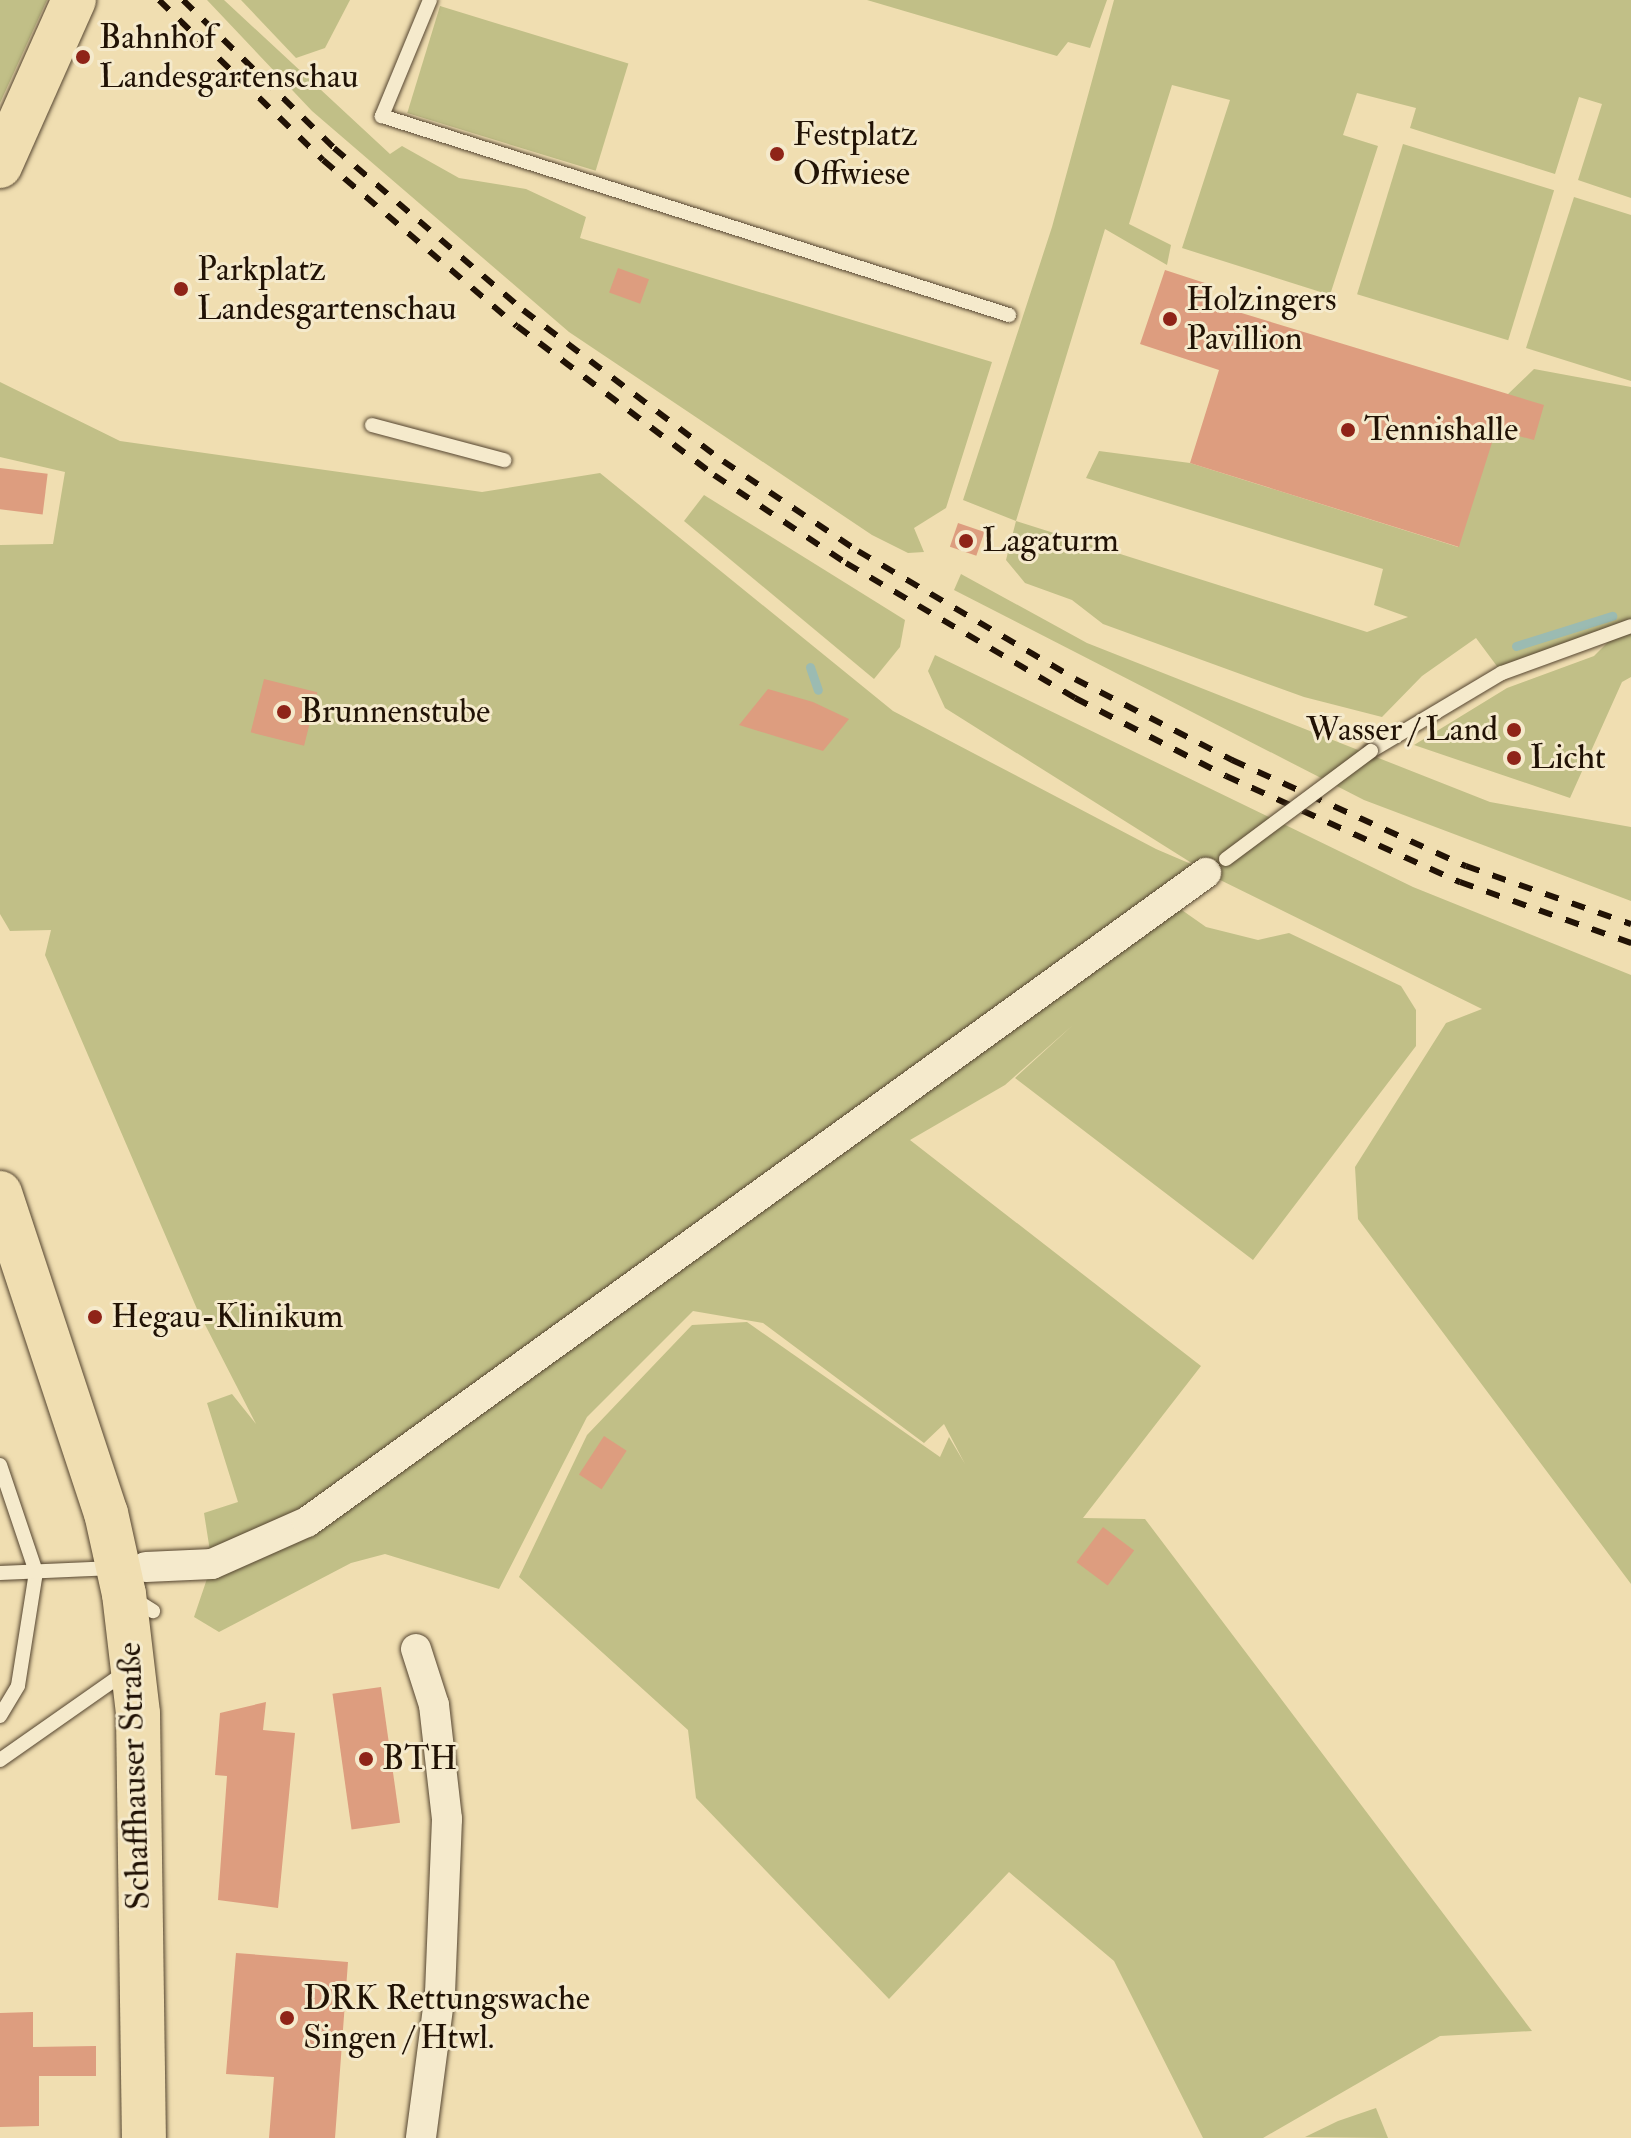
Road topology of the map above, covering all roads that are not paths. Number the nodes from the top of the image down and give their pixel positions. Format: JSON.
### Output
{"nodes":[{"id":1,"x":74,"y":0,"type":"edge"},
{"id":2,"x":430,"y":0,"type":"edge"},
{"id":3,"x":6,"y":138,"type":"edge"},
{"id":4,"x":1009,"y":315,"type":"dead end"},
{"id":5,"x":372,"y":425,"type":"dead end"},
{"id":6,"x":504,"y":460,"type":"dead end"},
{"id":7,"x":1631,"y":626,"type":"edge"},
{"id":8,"x":1216,"y":866,"type":"joint"},
{"id":9,"x":0,"y":1193,"type":"edge"},
{"id":10,"x":0,"y":1465,"type":"edge"},
{"id":11,"x":36,"y":1572,"type":"junction"},
{"id":12,"x":0,"y":1573,"type":"edge"},
{"id":13,"x":135,"y":1585,"type":"junction"},
{"id":14,"x":416,"y":1649,"type":"dead end"},
{"id":15,"x":134,"y":1667,"type":"junction"},
{"id":16,"x":0,"y":1716,"type":"edge"},
{"id":17,"x":0,"y":1760,"type":"edge"},
{"id":18,"x":144,"y":2138,"type":"edge"},
{"id":19,"x":421,"y":2138,"type":"edge"}],
"edges":[{"from":1,"to":3,"type":"main road"},
{"from":2,"to":4,"type":"lane"},
{"from":5,"to":6,"type":"lane"},
{"from":7,"to":8,"type":"lane","bridge":true},
{"from":8,"to":13,"type":"street"},
{"from":9,"to":13,"type":"main road","name":"Schaffhauser Straße"},
{"from":10,"to":11,"type":"lane"},
{"from":11,"to":12,"type":"lane"},
{"from":11,"to":13,"type":"lane"},
{"from":11,"to":16,"type":"lane"},
{"from":13,"to":15,"type":"main road","name":"Schaffhauser Straße"},
{"from":14,"to":19,"type":"street"},
{"from":15,"to":17,"type":"lane"},
{"from":15,"to":18,"type":"main road","name":"Schaffhauser Straße"}]}
